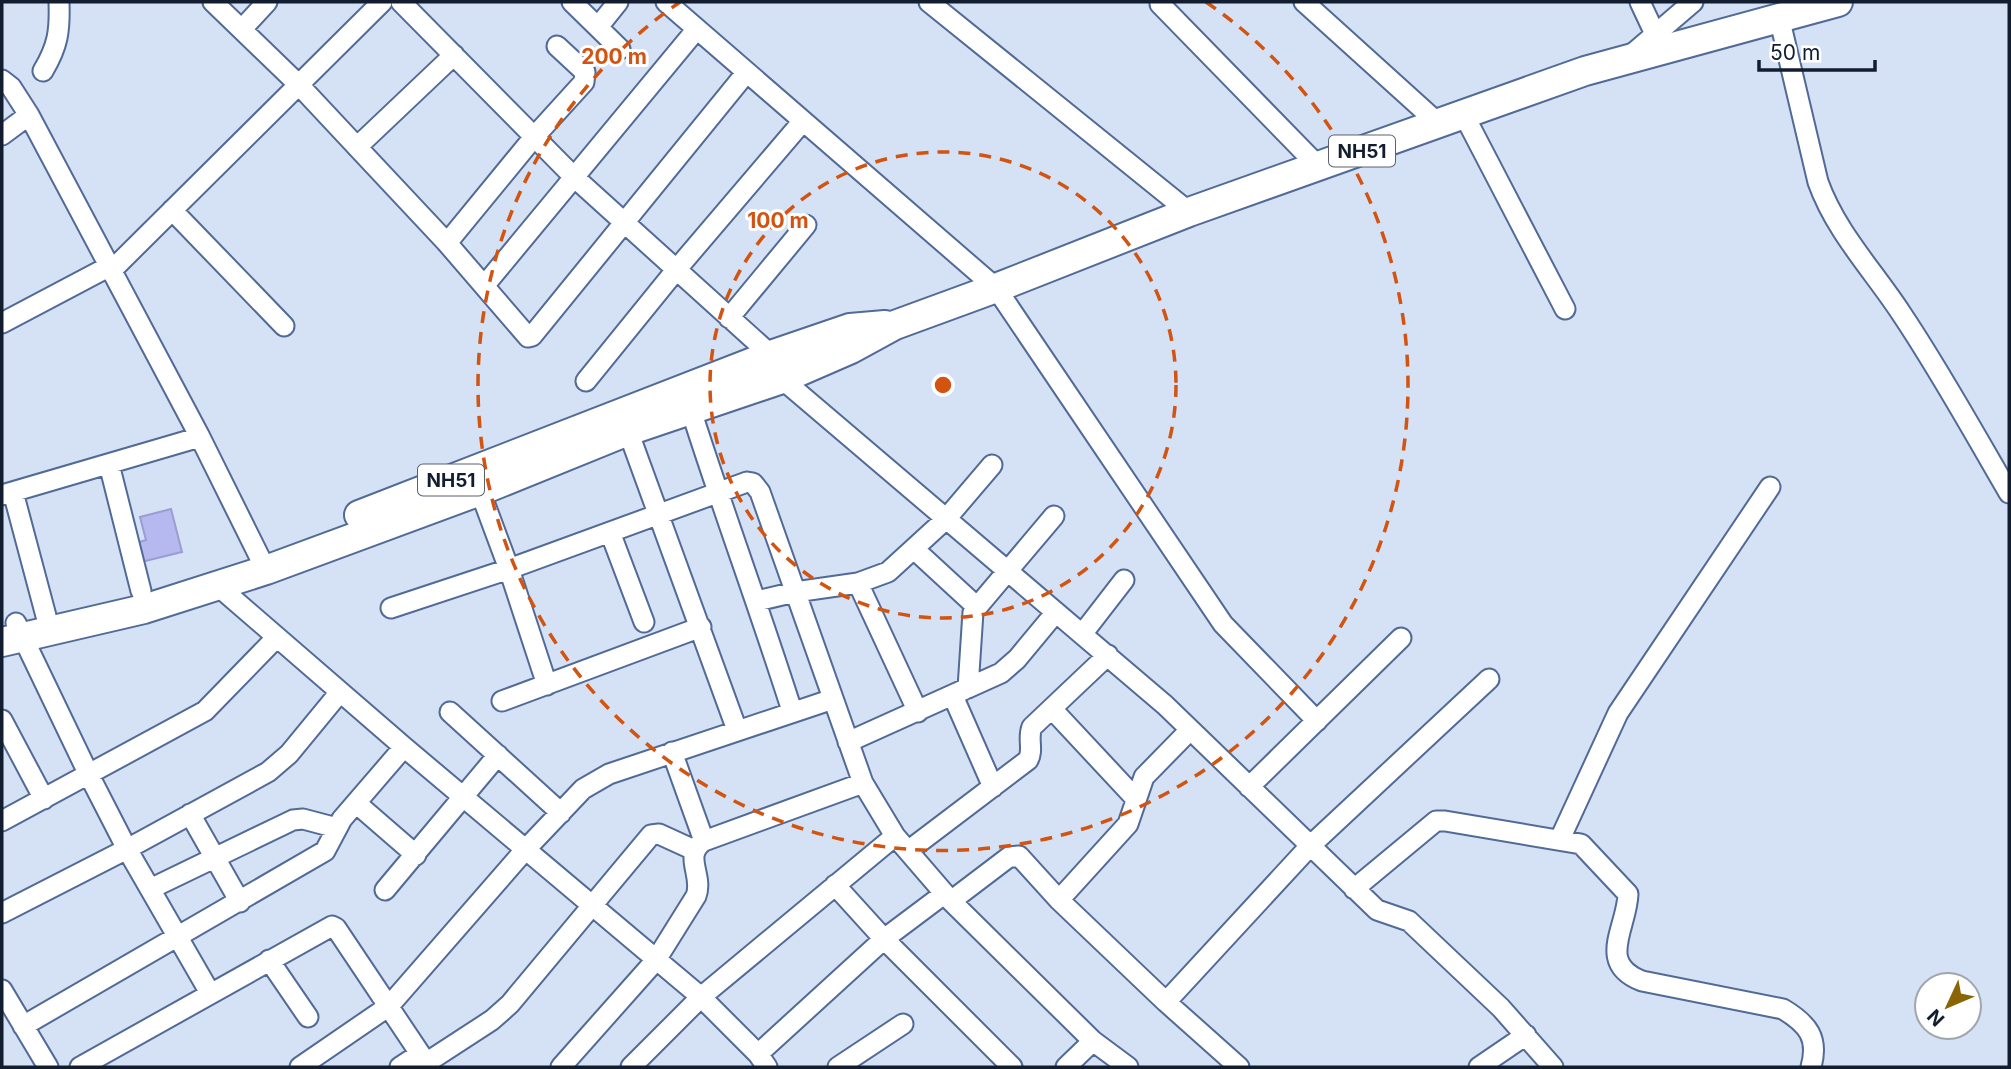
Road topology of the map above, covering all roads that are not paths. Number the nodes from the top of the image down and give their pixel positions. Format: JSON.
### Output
{"nodes":[{"id":1,"x":59,"y":2,"type":"edge"},
{"id":2,"x":213,"y":2,"type":"edge"},
{"id":3,"x":267,"y":2,"type":"edge"},
{"id":4,"x":401,"y":2,"type":"edge"},
{"id":5,"x":572,"y":2,"type":"edge"},
{"id":6,"x":618,"y":2,"type":"edge"},
{"id":7,"x":666,"y":2,"type":"edge"},
{"id":8,"x":929,"y":2,"type":"edge"},
{"id":9,"x":1304,"y":2,"type":"edge"},
{"id":10,"x":1640,"y":2,"type":"edge"},
{"id":11,"x":1693,"y":2,"type":"edge"},
{"id":12,"x":376,"y":4,"type":"edge"},
{"id":13,"x":1160,"y":4,"type":"dead end"},
{"id":14,"x":1821,"y":4,"type":"edge"},
{"id":15,"x":1779,"y":17,"type":"junction"},
{"id":16,"x":598,"y":27,"type":"junction"},
{"id":17,"x":242,"y":29,"type":"junction"},
{"id":18,"x":696,"y":30,"type":"junction"},
{"id":19,"x":1655,"y":34,"type":"junction"},
{"id":20,"x":557,"y":46,"type":"dead end"},
{"id":21,"x":620,"y":48,"type":"dead end"},
{"id":22,"x":454,"y":55,"type":"junction"},
{"id":23,"x":1625,"y":60,"type":"junction"},
{"id":24,"x":43,"y":71,"type":"dead end"},
{"id":25,"x":746,"y":73,"type":"junction"},
{"id":26,"x":2,"y":80,"type":"edge"},
{"id":27,"x":299,"y":85,"type":"junction"},
{"id":28,"x":29,"y":115,"type":"junction"},
{"id":29,"x":1451,"y":120,"type":"junction"},
{"id":30,"x":803,"y":121,"type":"junction"},
{"id":31,"x":2,"y":135,"type":"edge"},
{"id":32,"x":534,"y":138,"type":"junction"},
{"id":33,"x":357,"y":147,"type":"junction"},
{"id":34,"x":1318,"y":166,"type":"junction"},
{"id":35,"x":574,"y":177,"type":"junction"},
{"id":36,"x":172,"y":210,"type":"junction"},
{"id":37,"x":1189,"y":212,"type":"junction"},
{"id":38,"x":623,"y":223,"type":"junction"},
{"id":39,"x":806,"y":225,"type":"dead end"},
{"id":40,"x":447,"y":243,"type":"junction"},
{"id":41,"x":111,"y":268,"type":"junction"},
{"id":42,"x":676,"y":270,"type":"junction"},
{"id":43,"x":484,"y":286,"type":"junction"},
{"id":44,"x":996,"y":288,"type":"junction"},
{"id":45,"x":1565,"y":309,"type":"dead end"},
{"id":46,"x":729,"y":318,"type":"junction"},
{"id":47,"x":2,"y":323,"type":"edge"},
{"id":48,"x":285,"y":327,"type":"dead end"},
{"id":49,"x":776,"y":367,"type":"junction"},
{"id":50,"x":586,"y":381,"type":"dead end"},
{"id":51,"x":691,"y":410,"type":"junction"},
{"id":52,"x":628,"y":431,"type":"junction"},
{"id":53,"x":200,"y":437,"type":"junction"},
{"id":54,"x":109,"y":464,"type":"junction"},
{"id":55,"x":992,"y":465,"type":"dead end"},
{"id":56,"x":1770,"y":487,"type":"dead end"},
{"id":57,"x":480,"y":491,"type":"junction"},
{"id":58,"x":717,"y":492,"type":"junction"},
{"id":59,"x":7,"y":493,"type":"edge"},
{"id":60,"x":2009,"y":493,"type":"edge"},
{"id":61,"x":659,"y":513,"type":"junction"},
{"id":62,"x":1055,"y":516,"type":"dead end"},
{"id":63,"x":946,"y":519,"type":"junction"},
{"id":64,"x":610,"y":532,"type":"junction"},
{"id":65,"x":914,"y":549,"type":"junction"},
{"id":66,"x":262,"y":562,"type":"junction"},
{"id":67,"x":509,"y":569,"type":"junction"},
{"id":68,"x":1007,"y":570,"type":"junction"},
{"id":69,"x":1124,"y":580,"type":"dead end"},
{"id":70,"x":858,"y":583,"type":"junction"},
{"id":71,"x":218,"y":586,"type":"junction"},
{"id":72,"x":142,"y":591,"type":"junction"},
{"id":73,"x":795,"y":592,"type":"junction"},
{"id":74,"x":757,"y":601,"type":"junction"},
{"id":75,"x":977,"y":607,"type":"junction"},
{"id":76,"x":391,"y":608,"type":"dead end"},
{"id":77,"x":1056,"y":612,"type":"junction"},
{"id":78,"x":46,"y":616,"type":"junction"},
{"id":79,"x":645,"y":622,"type":"dead end"},
{"id":80,"x":701,"y":627,"type":"junction"},
{"id":81,"x":11,"y":632,"type":"edge"},
{"id":82,"x":1083,"y":633,"type":"junction"},
{"id":83,"x":276,"y":638,"type":"junction"},
{"id":84,"x":1401,"y":638,"type":"dead end"},
{"id":85,"x":1108,"y":655,"type":"junction"},
{"id":86,"x":1489,"y":679,"type":"dead end"},
{"id":87,"x":547,"y":685,"type":"junction"},
{"id":88,"x":340,"y":692,"type":"junction"},
{"id":89,"x":961,"y":692,"type":"junction"},
{"id":90,"x":833,"y":699,"type":"junction"},
{"id":91,"x":502,"y":701,"type":"dead end"},
{"id":92,"x":1052,"y":709,"type":"junction"},
{"id":93,"x":792,"y":711,"type":"junction"},
{"id":94,"x":450,"y":712,"type":"dead end"},
{"id":95,"x":918,"y":712,"type":"junction"},
{"id":96,"x":2,"y":721,"type":"edge"},
{"id":97,"x":1317,"y":721,"type":"junction"},
{"id":98,"x":737,"y":730,"type":"junction"},
{"id":99,"x":1190,"y":730,"type":"junction"},
{"id":100,"x":848,"y":742,"type":"junction"},
{"id":101,"x":404,"y":747,"type":"junction"},
{"id":102,"x":672,"y":752,"type":"junction"},
{"id":103,"x":498,"y":755,"type":"junction"},
{"id":104,"x":89,"y":775,"type":"junction"},
{"id":105,"x":863,"y":783,"type":"junction"},
{"id":106,"x":993,"y":787,"type":"junction"},
{"id":107,"x":1249,"y":787,"type":"junction"},
{"id":108,"x":463,"y":796,"type":"junction"},
{"id":109,"x":44,"y":799,"type":"junction"},
{"id":110,"x":1136,"y":799,"type":"junction"},
{"id":111,"x":356,"y":803,"type":"junction"},
{"id":112,"x":561,"y":813,"type":"junction"},
{"id":113,"x":190,"y":814,"type":"junction"},
{"id":114,"x":2,"y":821,"type":"edge"},
{"id":115,"x":337,"y":828,"type":"junction"},
{"id":116,"x":895,"y":836,"type":"junction"},
{"id":117,"x":1560,"y":839,"type":"junction"},
{"id":118,"x":699,"y":845,"type":"junction"},
{"id":119,"x":1310,"y":846,"type":"junction"},
{"id":120,"x":127,"y":849,"type":"junction"},
{"id":121,"x":525,"y":850,"type":"junction"},
{"id":122,"x":908,"y":851,"type":"junction"},
{"id":123,"x":416,"y":855,"type":"junction"},
{"id":124,"x":213,"y":857,"type":"junction"},
{"id":125,"x":835,"y":885,"type":"junction"},
{"id":126,"x":150,"y":889,"type":"junction"},
{"id":127,"x":1354,"y":889,"type":"junction"},
{"id":128,"x":385,"y":890,"type":"dead end"},
{"id":129,"x":947,"y":898,"type":"junction"},
{"id":130,"x":1059,"y":900,"type":"junction"},
{"id":131,"x":240,"y":902,"type":"junction"},
{"id":132,"x":591,"y":906,"type":"junction"},
{"id":133,"x":2,"y":913,"type":"edge"},
{"id":134,"x":177,"y":936,"type":"junction"},
{"id":135,"x":884,"y":939,"type":"junction"},
{"id":136,"x":269,"y":960,"type":"junction"},
{"id":137,"x":656,"y":960,"type":"junction"},
{"id":138,"x":2,"y":990,"type":"edge"},
{"id":139,"x":210,"y":993,"type":"junction"},
{"id":140,"x":701,"y":998,"type":"junction"},
{"id":141,"x":1166,"y":1002,"type":"junction"},
{"id":142,"x":389,"y":1006,"type":"junction"},
{"id":143,"x":308,"y":1017,"type":"dead end"},
{"id":144,"x":904,"y":1024,"type":"dead end"},
{"id":145,"x":23,"y":1026,"type":"junction"},
{"id":146,"x":1526,"y":1035,"type":"junction"},
{"id":147,"x":1093,"y":1041,"type":"junction"},
{"id":148,"x":425,"y":1061,"type":"edge"},
{"id":149,"x":762,"y":1061,"type":"edge"},
{"id":150,"x":643,"y":1063,"type":"edge"},
{"id":151,"x":48,"y":1067,"type":"edge"},
{"id":152,"x":79,"y":1067,"type":"edge"},
{"id":153,"x":300,"y":1067,"type":"edge"},
{"id":154,"x":400,"y":1067,"type":"edge"},
{"id":155,"x":561,"y":1067,"type":"edge"},
{"id":156,"x":838,"y":1067,"type":"edge"},
{"id":157,"x":1012,"y":1067,"type":"edge"},
{"id":158,"x":1066,"y":1067,"type":"edge"},
{"id":159,"x":1128,"y":1067,"type":"edge"},
{"id":160,"x":1239,"y":1067,"type":"edge"},
{"id":161,"x":1479,"y":1067,"type":"edge"},
{"id":162,"x":1553,"y":1067,"type":"edge"},
{"id":163,"x":1811,"y":1067,"type":"edge"}],
"edges":[{"from":1,"to":24,"type":"street"},
{"from":2,"to":17,"type":"street"},
{"from":3,"to":17,"type":"street"},
{"from":4,"to":22,"type":"street"},
{"from":5,"to":16,"type":"street"},
{"from":6,"to":16,"type":"street"},
{"from":7,"to":18,"type":"street"},
{"from":8,"to":37,"type":"street"},
{"from":9,"to":29,"type":"street"},
{"from":10,"to":19,"type":"street"},
{"from":11,"to":19,"type":"street"},
{"from":12,"to":27,"type":"street"},
{"from":13,"to":34,"type":"street"},
{"from":14,"to":15,"type":"highway","number":"NH51"},
{"from":15,"to":23,"type":"highway","number":"NH51"},
{"from":15,"to":60,"type":"street"},
{"from":16,"to":21,"type":"street"},
{"from":17,"to":27,"type":"street"},
{"from":18,"to":25,"type":"street"},
{"from":18,"to":35,"type":"street"},
{"from":19,"to":23,"type":"street"},
{"from":20,"to":32,"type":"street"},
{"from":22,"to":32,"type":"street"},
{"from":22,"to":33,"type":"street"},
{"from":23,"to":29,"type":"highway","number":"NH51"},
{"from":25,"to":30,"type":"street"},
{"from":25,"to":38,"type":"street"},
{"from":26,"to":28,"type":"street"},
{"from":27,"to":33,"type":"street"},
{"from":27,"to":36,"type":"street"},
{"from":28,"to":31,"type":"street"},
{"from":28,"to":41,"type":"street"},
{"from":29,"to":34,"type":"highway","number":"NH51"},
{"from":29,"to":45,"type":"street"},
{"from":30,"to":42,"type":"street"},
{"from":30,"to":44,"type":"street"},
{"from":32,"to":35,"type":"street"},
{"from":32,"to":40,"type":"street"},
{"from":33,"to":40,"type":"street"},
{"from":34,"to":37,"type":"highway","number":"NH51"},
{"from":35,"to":38,"type":"street"},
{"from":35,"to":43,"type":"street"},
{"from":36,"to":41,"type":"street"},
{"from":36,"to":48,"type":"street"},
{"from":37,"to":44,"type":"highway","number":"NH51"},
{"from":38,"to":42,"type":"street"},
{"from":38,"to":43,"type":"street"},
{"from":39,"to":46,"type":"street"},
{"from":40,"to":43,"type":"street"},
{"from":41,"to":47,"type":"street"},
{"from":41,"to":53,"type":"street"},
{"from":42,"to":46,"type":"street"},
{"from":42,"to":50,"type":"street"},
{"from":44,"to":49,"type":"highway","number":"NH51"},
{"from":44,"to":97,"type":"street"},
{"from":46,"to":49,"type":"street"},
{"from":49,"to":51,"type":"highway","number":"NH51"},
{"from":49,"to":63,"type":"street"},
{"from":49,"to":66,"type":"highway","number":"NH51"},
{"from":51,"to":52,"type":"highway","number":"NH51"},
{"from":51,"to":58,"type":"street"},
{"from":52,"to":57,"type":"highway","number":"NH51"},
{"from":52,"to":61,"type":"street"},
{"from":53,"to":54,"type":"street"},
{"from":53,"to":66,"type":"street"},
{"from":54,"to":59,"type":"street"},
{"from":54,"to":72,"type":"street"},
{"from":55,"to":63,"type":"street"},
{"from":56,"to":117,"type":"street"},
{"from":57,"to":66,"type":"highway","number":"NH51"},
{"from":57,"to":67,"type":"street"},
{"from":58,"to":61,"type":"street"},
{"from":58,"to":73,"type":"street"},
{"from":58,"to":74,"type":"street"},
{"from":59,"to":78,"type":"street"},
{"from":61,"to":64,"type":"street"},
{"from":61,"to":80,"type":"street"},
{"from":62,"to":68,"type":"street"},
{"from":63,"to":65,"type":"street"},
{"from":63,"to":68,"type":"street"},
{"from":64,"to":67,"type":"street"},
{"from":64,"to":79,"type":"street"},
{"from":65,"to":70,"type":"street"},
{"from":65,"to":75,"type":"street"},
{"from":66,"to":71,"type":"highway","number":"NH51"},
{"from":66,"to":72,"type":"highway","number":"NH51"},
{"from":67,"to":76,"type":"street"},
{"from":67,"to":87,"type":"street"},
{"from":68,"to":75,"type":"street"},
{"from":68,"to":77,"type":"street"},
{"from":69,"to":82,"type":"street"},
{"from":70,"to":73,"type":"street"},
{"from":70,"to":95,"type":"street"},
{"from":71,"to":81,"type":"highway","number":"NH51"},
{"from":71,"to":83,"type":"street"},
{"from":72,"to":78,"type":"highway","number":"NH51"},
{"from":73,"to":74,"type":"street"},
{"from":73,"to":90,"type":"street"},
{"from":74,"to":93,"type":"street"},
{"from":75,"to":89,"type":"street"},
{"from":77,"to":82,"type":"street"},
{"from":77,"to":89,"type":"street"},
{"from":78,"to":81,"type":"highway","number":"NH51"},
{"from":80,"to":87,"type":"street"},
{"from":80,"to":98,"type":"street"},
{"from":81,"to":104,"type":"street"},
{"from":82,"to":85,"type":"street"},
{"from":83,"to":88,"type":"street"},
{"from":83,"to":104,"type":"street"},
{"from":84,"to":97,"type":"street"},
{"from":85,"to":92,"type":"street"},
{"from":85,"to":99,"type":"street"},
{"from":86,"to":119,"type":"street"},
{"from":87,"to":91,"type":"street"},
{"from":88,"to":101,"type":"street"},
{"from":88,"to":113,"type":"street"},
{"from":89,"to":95,"type":"street"},
{"from":89,"to":106,"type":"street"},
{"from":90,"to":93,"type":"street"},
{"from":90,"to":100,"type":"street"},
{"from":92,"to":106,"type":"street"},
{"from":92,"to":110,"type":"street"},
{"from":93,"to":98,"type":"street"},
{"from":94,"to":103,"type":"street"},
{"from":95,"to":100,"type":"street"},
{"from":96,"to":109,"type":"street"},
{"from":97,"to":107,"type":"street"},
{"from":98,"to":102,"type":"street"},
{"from":99,"to":107,"type":"street"},
{"from":99,"to":110,"type":"street"},
{"from":100,"to":105,"type":"street"},
{"from":101,"to":108,"type":"street"},
{"from":101,"to":111,"type":"street"},
{"from":102,"to":112,"type":"street"},
{"from":102,"to":118,"type":"street"},
{"from":103,"to":108,"type":"street"},
{"from":103,"to":112,"type":"street"},
{"from":104,"to":109,"type":"street"},
{"from":104,"to":120,"type":"street"},
{"from":105,"to":116,"type":"street"},
{"from":105,"to":118,"type":"street"},
{"from":106,"to":122,"type":"street"},
{"from":107,"to":119,"type":"street"},
{"from":108,"to":121,"type":"street"},
{"from":108,"to":123,"type":"street"},
{"from":109,"to":114,"type":"street"},
{"from":110,"to":130,"type":"street"},
{"from":111,"to":115,"type":"street"},
{"from":111,"to":123,"type":"street"},
{"from":112,"to":121,"type":"street"},
{"from":113,"to":120,"type":"street"},
{"from":113,"to":124,"type":"street"},
{"from":115,"to":124,"type":"street"},
{"from":115,"to":131,"type":"street"},
{"from":116,"to":122,"type":"street"},
{"from":116,"to":125,"type":"street"},
{"from":117,"to":127,"type":"street"},
{"from":117,"to":163,"type":"street"},
{"from":118,"to":132,"type":"street"},
{"from":118,"to":137,"type":"street"},
{"from":119,"to":127,"type":"street"},
{"from":119,"to":141,"type":"street"},
{"from":120,"to":126,"type":"street"},
{"from":120,"to":133,"type":"street"},
{"from":121,"to":132,"type":"street"},
{"from":121,"to":142,"type":"street"},
{"from":122,"to":129,"type":"street"},
{"from":123,"to":128,"type":"street"},
{"from":124,"to":126,"type":"street"},
{"from":124,"to":131,"type":"street"},
{"from":125,"to":135,"type":"street"},
{"from":125,"to":140,"type":"street"},
{"from":126,"to":134,"type":"street"},
{"from":127,"to":146,"type":"street"},
{"from":129,"to":130,"type":"street"},
{"from":129,"to":135,"type":"street"},
{"from":129,"to":147,"type":"street"},
{"from":130,"to":141,"type":"street"},
{"from":131,"to":134,"type":"street"},
{"from":132,"to":137,"type":"street"},
{"from":132,"to":148,"type":"street"},
{"from":134,"to":139,"type":"street"},
{"from":134,"to":145,"type":"street"},
{"from":135,"to":149,"type":"street"},
{"from":135,"to":157,"type":"street"},
{"from":136,"to":139,"type":"street"},
{"from":136,"to":142,"type":"street"},
{"from":136,"to":143,"type":"street"},
{"from":137,"to":140,"type":"street"},
{"from":137,"to":155,"type":"street"},
{"from":138,"to":145,"type":"street"},
{"from":139,"to":152,"type":"street"},
{"from":140,"to":149,"type":"street"},
{"from":140,"to":150,"type":"street"},
{"from":141,"to":160,"type":"street"},
{"from":142,"to":148,"type":"street"},
{"from":142,"to":153,"type":"street"},
{"from":144,"to":156,"type":"street"},
{"from":145,"to":151,"type":"street"},
{"from":146,"to":161,"type":"street"},
{"from":146,"to":162,"type":"street"},
{"from":147,"to":158,"type":"street"},
{"from":147,"to":159,"type":"street"},
{"from":148,"to":154,"type":"street"}]}
